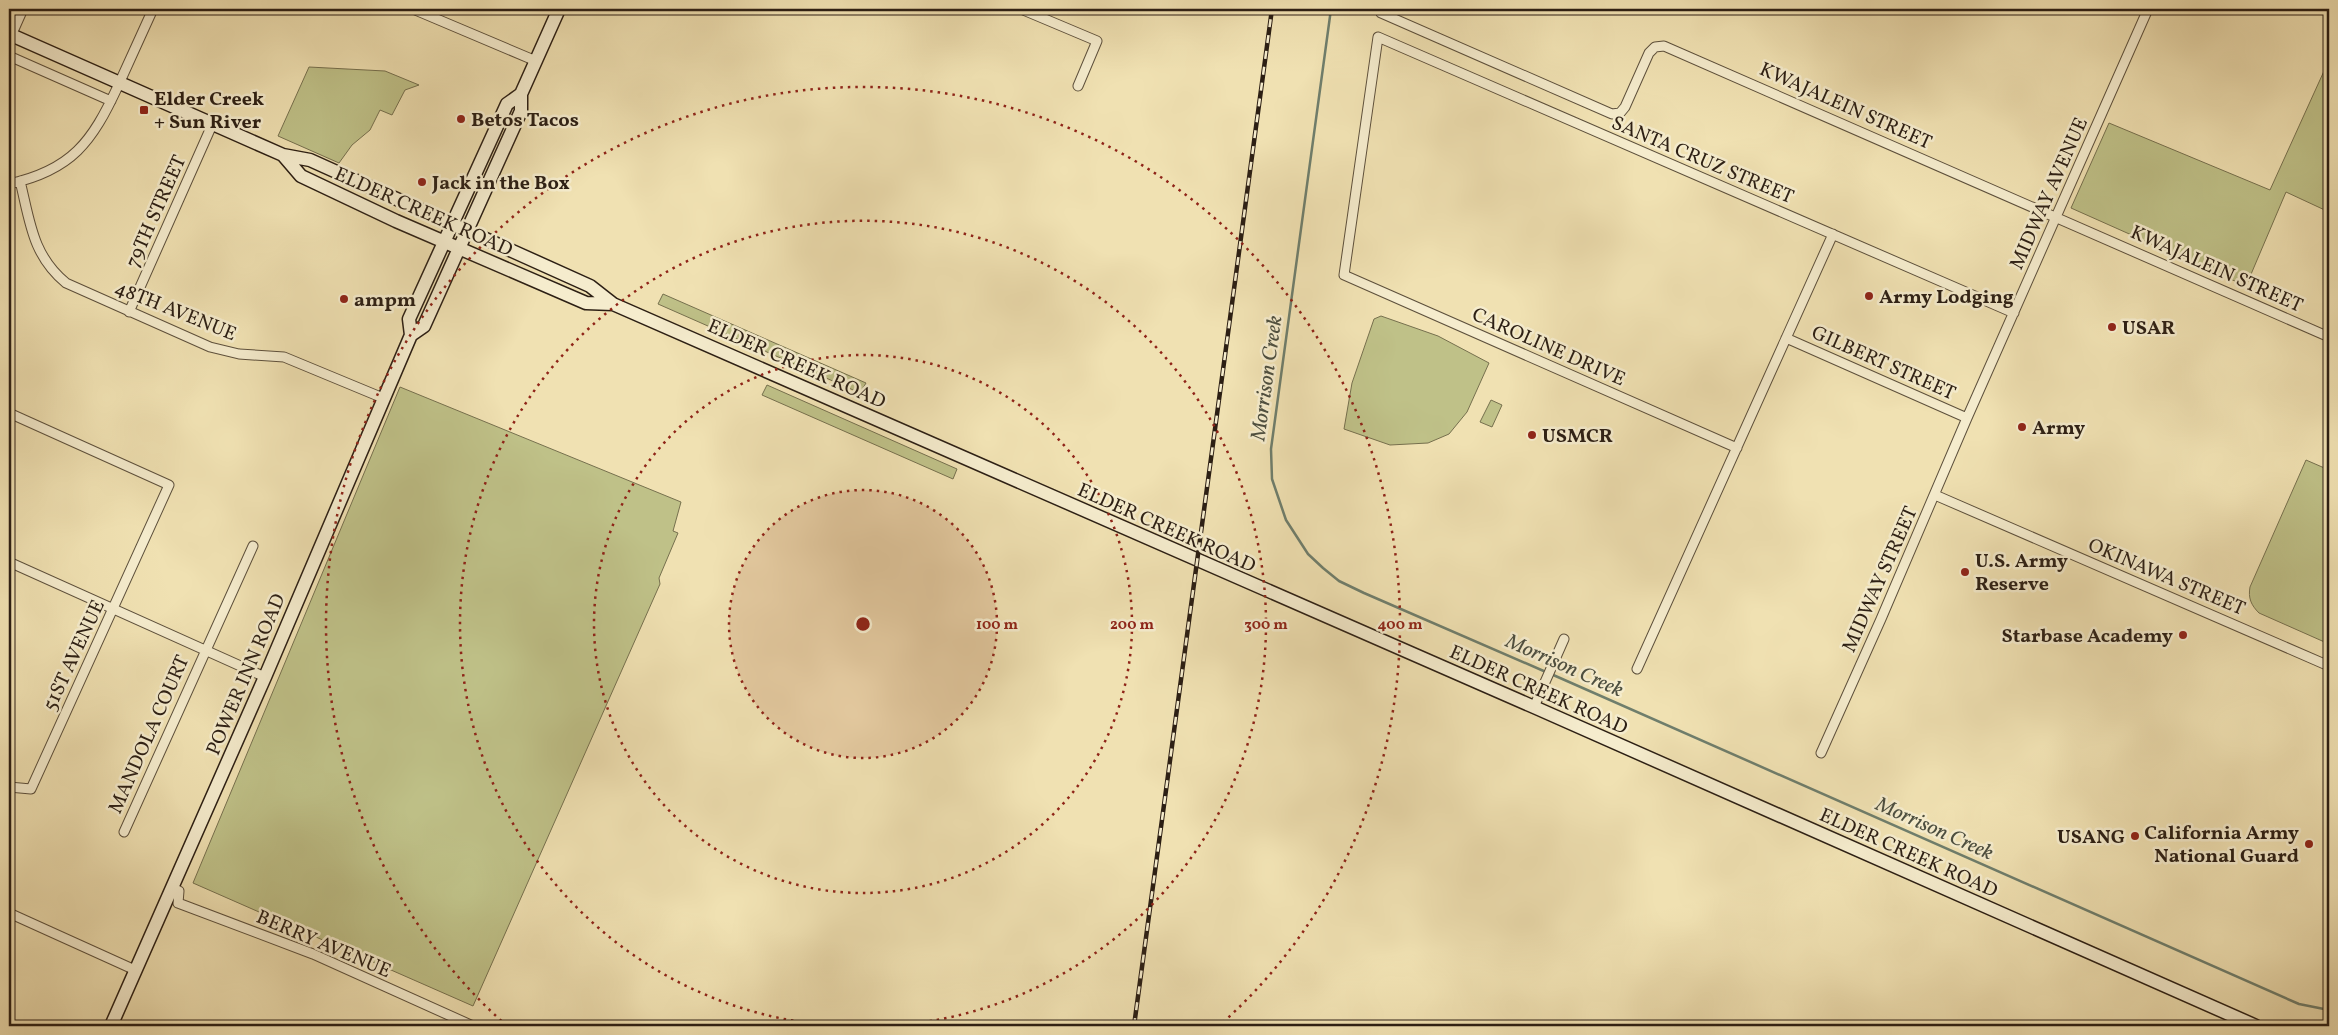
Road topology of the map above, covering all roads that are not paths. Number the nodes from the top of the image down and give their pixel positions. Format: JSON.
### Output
{"nodes":[{"id":1,"x":23,"y":9,"type":"edge"},
{"id":2,"x":153,"y":9,"type":"edge"},
{"id":3,"x":413,"y":9,"type":"edge"},
{"id":4,"x":559,"y":9,"type":"edge"},
{"id":5,"x":1021,"y":9,"type":"edge"},
{"id":6,"x":2148,"y":9,"type":"edge"},
{"id":7,"x":1381,"y":11,"type":"edge"},
{"id":8,"x":10,"y":35,"type":"edge"},
{"id":9,"x":1378,"y":37,"type":"joint"},
{"id":10,"x":9,"y":56,"type":"edge"},
{"id":11,"x":536,"y":61,"type":"junction"},
{"id":12,"x":119,"y":83,"type":"junction"},
{"id":13,"x":1078,"y":86,"type":"dead end"},
{"id":14,"x":520,"y":94,"type":"junction"},
{"id":15,"x":111,"y":101,"type":"junction"},
{"id":16,"x":212,"y":124,"type":"junction"},
{"id":17,"x":284,"y":155,"type":"junction"},
{"id":18,"x":20,"y":181,"type":"junction"},
{"id":19,"x":9,"y":184,"type":"edge"},
{"id":20,"x":2056,"y":216,"type":"junction"},
{"id":21,"x":452,"y":225,"type":"junction"},
{"id":22,"x":466,"y":231,"type":"junction"},
{"id":23,"x":1833,"y":234,"type":"junction"},
{"id":24,"x":444,"y":242,"type":"junction"},
{"id":25,"x":458,"y":248,"type":"junction"},
{"id":26,"x":613,"y":304,"type":"junction"},
{"id":27,"x":129,"y":312,"type":"junction"},
{"id":28,"x":2014,"y":313,"type":"junction"},
{"id":29,"x":410,"y":335,"type":"junction"},
{"id":30,"x":2329,"y":337,"type":"edge"},
{"id":31,"x":1786,"y":338,"type":"junction"},
{"id":32,"x":383,"y":398,"type":"junction"},
{"id":33,"x":9,"y":413,"type":"edge"},
{"id":34,"x":1967,"y":418,"type":"junction"},
{"id":35,"x":1737,"y":448,"type":"junction"},
{"id":36,"x":1935,"y":495,"type":"junction"},
{"id":37,"x":253,"y":546,"type":"dead end"},
{"id":38,"x":9,"y":562,"type":"edge"},
{"id":39,"x":113,"y":609,"type":"junction"},
{"id":40,"x":1564,"y":639,"type":"dead end"},
{"id":41,"x":205,"y":650,"type":"junction"},
{"id":42,"x":2329,"y":666,"type":"edge"},
{"id":43,"x":1637,"y":669,"type":"dead end"},
{"id":44,"x":265,"y":677,"type":"junction"},
{"id":45,"x":1534,"y":707,"type":"junction"},
{"id":46,"x":1821,"y":752,"type":"dead end"},
{"id":47,"x":9,"y":787,"type":"edge"},
{"id":48,"x":124,"y":832,"type":"dead end"},
{"id":49,"x":172,"y":888,"type":"junction"},
{"id":50,"x":9,"y":914,"type":"edge"},
{"id":51,"x":135,"y":970,"type":"junction"},
{"id":52,"x":111,"y":1026,"type":"edge"},
{"id":53,"x":473,"y":1026,"type":"edge"},
{"id":54,"x":2256,"y":1026,"type":"edge"}],
"edges":[{"from":1,"to":8,"type":"street"},
{"from":2,"to":12,"type":"street"},
{"from":3,"to":11,"type":"street"},
{"from":4,"to":11,"type":"street","name":"POWER INN ROAD"},
{"from":5,"to":13,"type":"street"},
{"from":6,"to":20,"type":"street","name":"MIDWAY AVENUE"},
{"from":7,"to":20,"type":"street","name":"KWAJALEIN STREET"},
{"from":8,"to":12,"type":"street","name":"ELDER CREEK ROAD"},
{"from":9,"to":23,"type":"street","name":"SANTA CRUZ STREET"},
{"from":9,"to":35,"type":"street","name":"CAROLINE DRIVE"},
{"from":10,"to":15,"type":"street"},
{"from":11,"to":14,"type":"street","name":"POWER INN ROAD"},
{"from":12,"to":15,"type":"street"},
{"from":12,"to":16,"type":"street","name":"ELDER CREEK ROAD"},
{"from":14,"to":21,"type":"street","name":"POWER INN ROAD"},
{"from":14,"to":22,"type":"street","name":"POWER INN ROAD"},
{"from":15,"to":18,"type":"street"},
{"from":16,"to":17,"type":"street","name":"ELDER CREEK ROAD"},
{"from":16,"to":27,"type":"street","name":"79TH STREET"},
{"from":17,"to":21,"type":"street","name":"ELDER CREEK ROAD"},
{"from":17,"to":24,"type":"street","name":"ELDER CREEK ROAD"},
{"from":18,"to":19,"type":"street"},
{"from":18,"to":27,"type":"street","name":"48TH AVENUE"},
{"from":20,"to":28,"type":"street","name":"MIDWAY AVENUE"},
{"from":20,"to":30,"type":"street","name":"KWAJALEIN STREET"},
{"from":21,"to":22,"type":"street","name":"ELDER CREEK ROAD"},
{"from":21,"to":24,"type":"street","name":"POWER INN ROAD"},
{"from":22,"to":25,"type":"street","name":"POWER INN ROAD"},
{"from":22,"to":26,"type":"street","name":"ELDER CREEK ROAD"},
{"from":23,"to":28,"type":"street","name":"SANTA CRUZ STREET"},
{"from":23,"to":31,"type":"street"},
{"from":24,"to":25,"type":"street","name":"ELDER CREEK ROAD"},
{"from":24,"to":29,"type":"street","name":"POWER INN ROAD"},
{"from":25,"to":26,"type":"street","name":"ELDER CREEK ROAD"},
{"from":25,"to":29,"type":"street","name":"POWER INN ROAD"},
{"from":26,"to":45,"type":"street","name":"ELDER CREEK ROAD"},
{"from":27,"to":32,"type":"street","name":"48TH AVENUE"},
{"from":28,"to":34,"type":"street","name":"MIDWAY AVENUE"},
{"from":29,"to":32,"type":"street","name":"POWER INN ROAD"},
{"from":31,"to":34,"type":"street","name":"GILBERT STREET"},
{"from":31,"to":35,"type":"street"},
{"from":32,"to":44,"type":"street","name":"POWER INN ROAD"},
{"from":33,"to":39,"type":"street","name":"51ST AVENUE"},
{"from":34,"to":36,"type":"street","name":"MIDWAY STREET"},
{"from":35,"to":43,"type":"street"},
{"from":36,"to":42,"type":"street","name":"OKINAWA STREET"},
{"from":36,"to":46,"type":"street","name":"MIDWAY STREET"},
{"from":37,"to":41,"type":"street","name":"MANDOLA COURT"},
{"from":38,"to":39,"type":"street"},
{"from":39,"to":41,"type":"street"},
{"from":39,"to":47,"type":"street","name":"51ST AVENUE"},
{"from":40,"to":45,"type":"street"},
{"from":41,"to":44,"type":"street"},
{"from":41,"to":48,"type":"street","name":"MANDOLA COURT"},
{"from":44,"to":49,"type":"street","name":"POWER INN ROAD"},
{"from":45,"to":54,"type":"street","name":"ELDER CREEK ROAD"},
{"from":49,"to":51,"type":"street","name":"POWER INN ROAD"},
{"from":49,"to":53,"type":"street","name":"BERRY AVENUE"},
{"from":50,"to":51,"type":"street"},
{"from":51,"to":52,"type":"street","name":"POWER INN ROAD"}]}
